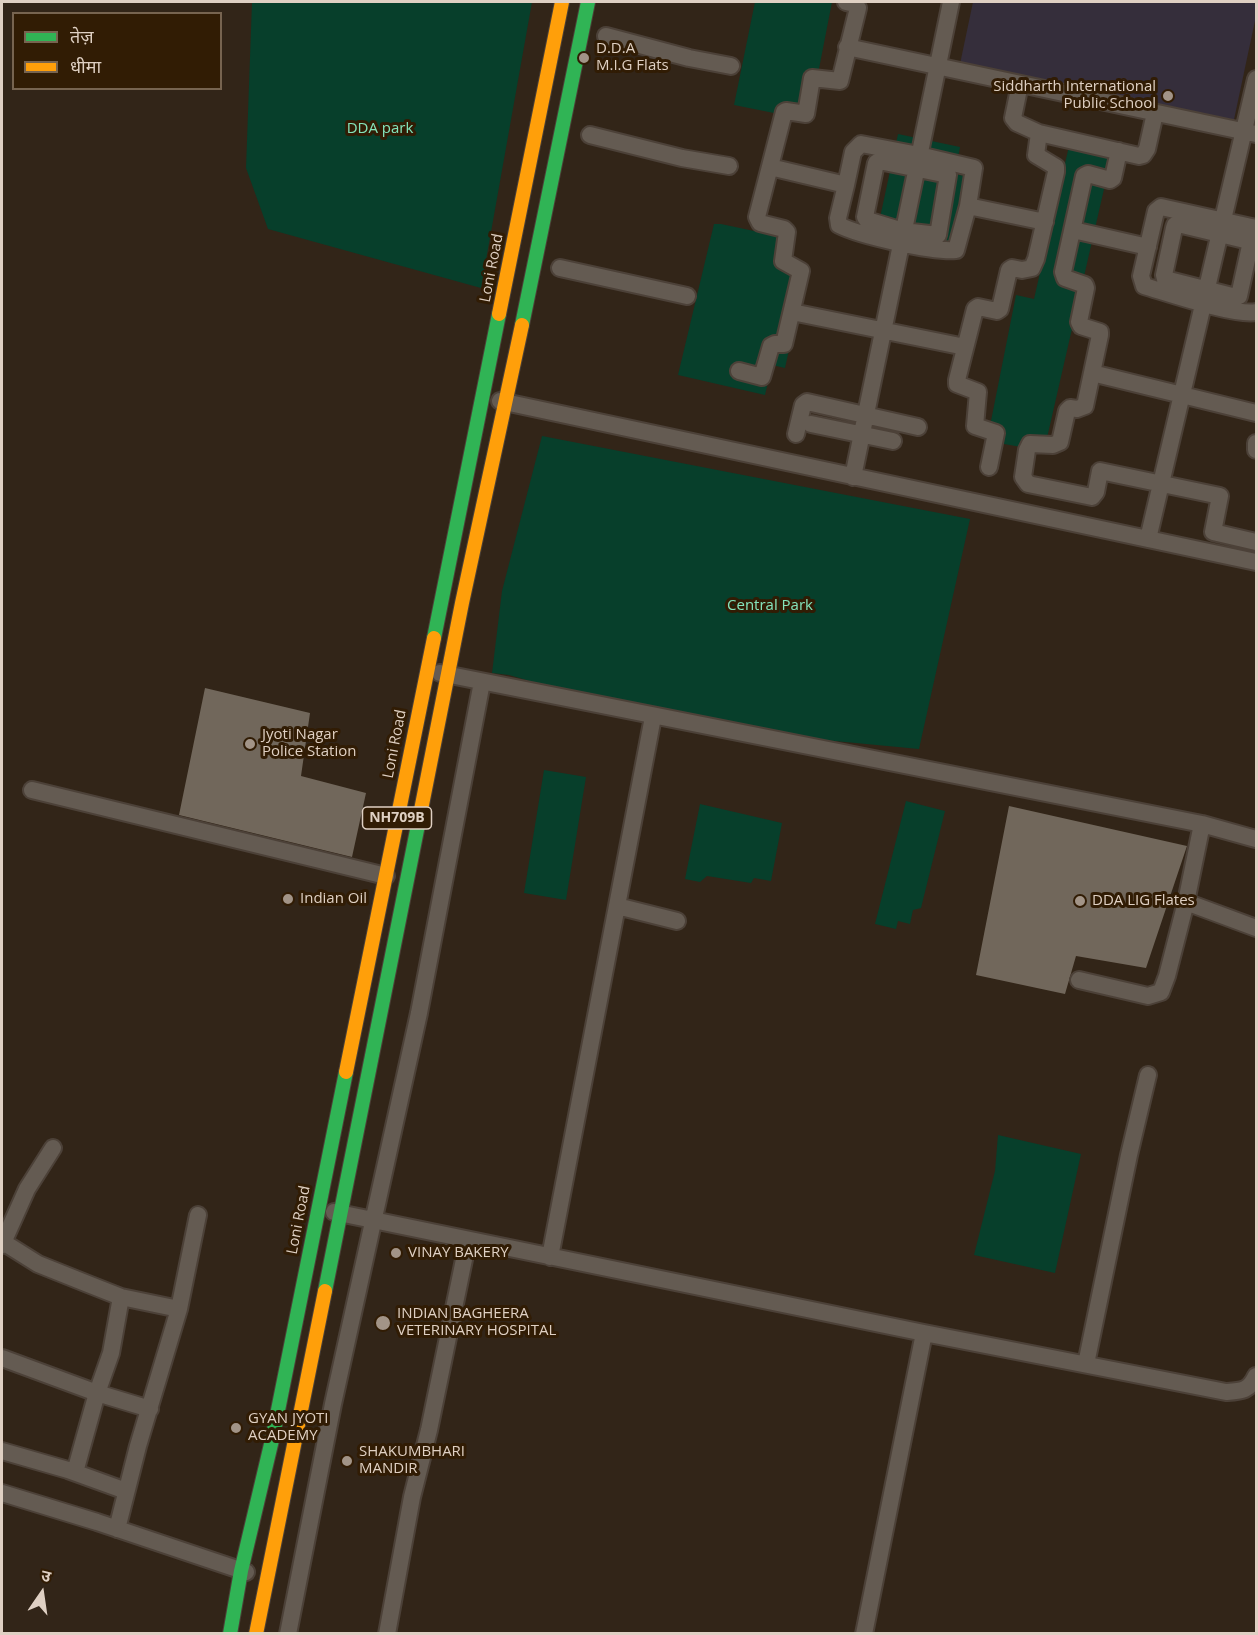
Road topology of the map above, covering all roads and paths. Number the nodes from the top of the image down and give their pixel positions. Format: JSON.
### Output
{"nodes":[{"id":1,"x":562,"y":2,"type":"edge"},
{"id":2,"x":588,"y":2,"type":"edge"},
{"id":3,"x":846,"y":2,"type":"edge"},
{"id":4,"x":951,"y":2,"type":"edge"},
{"id":5,"x":606,"y":36,"type":"dead end"},
{"id":6,"x":847,"y":47,"type":"junction"},
{"id":7,"x":731,"y":66,"type":"dead end"},
{"id":8,"x":938,"y":66,"type":"junction"},
{"id":9,"x":1257,"y":79,"type":"edge"},
{"id":10,"x":1020,"y":84,"type":"junction"},
{"id":11,"x":1155,"y":113,"type":"junction"},
{"id":12,"x":1039,"y":133,"type":"junction"},
{"id":13,"x":1250,"y":133,"type":"edge"},
{"id":14,"x":590,"y":135,"type":"dead end"},
{"id":15,"x":1119,"y":151,"type":"junction"},
{"id":16,"x":918,"y":161,"type":"junction"},
{"id":17,"x":729,"y":166,"type":"dead end"},
{"id":18,"x":770,"y":167,"type":"junction"},
{"id":19,"x":846,"y":185,"type":"junction"},
{"id":20,"x":968,"y":206,"type":"junction"},
{"id":21,"x":1045,"y":222,"type":"junction"},
{"id":22,"x":1221,"y":227,"type":"junction"},
{"id":23,"x":1257,"y":228,"type":"edge"},
{"id":24,"x":1072,"y":230,"type":"junction"},
{"id":25,"x":902,"y":237,"type":"junction"},
{"id":26,"x":1148,"y":248,"type":"junction"},
{"id":27,"x":560,"y":268,"type":"dead end"},
{"id":28,"x":687,"y":296,"type":"dead end"},
{"id":29,"x":1205,"y":296,"type":"junction"},
{"id":30,"x":792,"y":312,"type":"junction"},
{"id":31,"x":1257,"y":312,"type":"edge"},
{"id":32,"x":882,"y":329,"type":"junction"},
{"id":33,"x":965,"y":347,"type":"junction"},
{"id":34,"x":739,"y":372,"type":"dead end"},
{"id":35,"x":1092,"y":373,"type":"junction"},
{"id":36,"x":1182,"y":395,"type":"junction"},
{"id":37,"x":482,"y":398,"type":"junction"},
{"id":38,"x":506,"y":402,"type":"junction"},
{"id":39,"x":1257,"y":413,"type":"edge"},
{"id":40,"x":866,"y":416,"type":"junction"},
{"id":41,"x":811,"y":424,"type":"dead end"},
{"id":42,"x":918,"y":427,"type":"dead end"},
{"id":43,"x":796,"y":434,"type":"dead end"},
{"id":44,"x":862,"y":435,"type":"junction"},
{"id":45,"x":893,"y":441,"type":"dead end"},
{"id":46,"x":1257,"y":443,"type":"edge"},
{"id":47,"x":1257,"y":450,"type":"edge"},
{"id":48,"x":989,"y":467,"type":"dead end"},
{"id":49,"x":853,"y":477,"type":"junction"},
{"id":50,"x":1161,"y":483,"type":"junction"},
{"id":51,"x":1148,"y":539,"type":"junction"},
{"id":52,"x":1257,"y":542,"type":"edge"},
{"id":53,"x":1257,"y":562,"type":"edge"},
{"id":54,"x":427,"y":670,"type":"junction"},
{"id":55,"x":448,"y":675,"type":"junction"},
{"id":56,"x":482,"y":682,"type":"junction"},
{"id":57,"x":653,"y":717,"type":"junction"},
{"id":58,"x":32,"y":790,"type":"dead end"},
{"id":59,"x":1202,"y":824,"type":"junction"},
{"id":60,"x":1257,"y":839,"type":"edge"},
{"id":61,"x":386,"y":876,"type":"junction"},
{"id":62,"x":1186,"y":902,"type":"junction"},
{"id":63,"x":617,"y":906,"type":"junction"},
{"id":64,"x":676,"y":921,"type":"dead end"},
{"id":65,"x":1257,"y":928,"type":"edge"},
{"id":66,"x":1078,"y":980,"type":"dead end"},
{"id":67,"x":1148,"y":1075,"type":"dead end"},
{"id":68,"x":53,"y":1148,"type":"dead end"},
{"id":69,"x":318,"y":1209,"type":"junction"},
{"id":70,"x":341,"y":1214,"type":"junction"},
{"id":71,"x":198,"y":1215,"type":"dead end"},
{"id":72,"x":373,"y":1221,"type":"junction"},
{"id":73,"x":468,"y":1240,"type":"junction"},
{"id":74,"x":2,"y":1244,"type":"edge"},
{"id":75,"x":550,"y":1257,"type":"junction"},
{"id":76,"x":121,"y":1297,"type":"junction"},
{"id":77,"x":179,"y":1309,"type":"junction"},
{"id":78,"x":924,"y":1333,"type":"junction"},
{"id":79,"x":2,"y":1358,"type":"edge"},
{"id":80,"x":1086,"y":1364,"type":"junction"},
{"id":81,"x":1255,"y":1385,"type":"edge"},
{"id":82,"x":97,"y":1393,"type":"junction"},
{"id":83,"x":150,"y":1409,"type":"junction"},
{"id":84,"x":2,"y":1451,"type":"edge"},
{"id":85,"x":75,"y":1472,"type":"junction"},
{"id":86,"x":126,"y":1491,"type":"junction"},
{"id":87,"x":2,"y":1493,"type":"edge"},
{"id":88,"x":117,"y":1529,"type":"junction"},
{"id":89,"x":241,"y":1571,"type":"junction"},
{"id":90,"x":268,"y":1575,"type":"junction"},
{"id":91,"x":230,"y":1634,"type":"edge"},
{"id":92,"x":256,"y":1634,"type":"edge"},
{"id":93,"x":288,"y":1634,"type":"edge"},
{"id":94,"x":387,"y":1634,"type":"edge"},
{"id":95,"x":864,"y":1634,"type":"edge"}],
"edges":[{"from":1,"to":37,"type":"highway","name":"Loni Road","number":"NH709B"},
{"from":2,"to":38,"type":"highway","number":"NH709B"},
{"from":3,"to":6,"type":"street"},
{"from":4,"to":8,"type":"street"},
{"from":5,"to":7,"type":"street"},
{"from":6,"to":8,"type":"street"},
{"from":6,"to":18,"type":"street"},
{"from":8,"to":10,"type":"street"},
{"from":8,"to":16,"type":"street"},
{"from":9,"to":13,"type":"street"},
{"from":10,"to":11,"type":"street"},
{"from":10,"to":12,"type":"street"},
{"from":11,"to":13,"type":"street"},
{"from":11,"to":15,"type":"street"},
{"from":12,"to":15,"type":"street"},
{"from":12,"to":21,"type":"street"},
{"from":13,"to":22,"type":"street"},
{"from":14,"to":17,"type":"street"},
{"from":15,"to":24,"type":"street"},
{"from":16,"to":19,"type":"street"},
{"from":16,"to":20,"type":"street"},
{"from":16,"to":25,"type":"street"},
{"from":16,"to":25,"type":"street"},
{"from":16,"to":25,"type":"street"},
{"from":18,"to":19,"type":"street"},
{"from":18,"to":30,"type":"street"},
{"from":19,"to":25,"type":"street"},
{"from":20,"to":21,"type":"street"},
{"from":20,"to":25,"type":"street"},
{"from":21,"to":33,"type":"street"},
{"from":22,"to":23,"type":"street"},
{"from":22,"to":26,"type":"street"},
{"from":22,"to":29,"type":"street"},
{"from":22,"to":29,"type":"street"},
{"from":22,"to":29,"type":"street"},
{"from":24,"to":26,"type":"street"},
{"from":24,"to":35,"type":"street"},
{"from":25,"to":32,"type":"street"},
{"from":26,"to":29,"type":"street"},
{"from":27,"to":28,"type":"street"},
{"from":29,"to":31,"type":"street"},
{"from":29,"to":36,"type":"street"},
{"from":30,"to":32,"type":"street"},
{"from":30,"to":34,"type":"street"},
{"from":32,"to":33,"type":"street"},
{"from":32,"to":40,"type":"street"},
{"from":33,"to":48,"type":"street"},
{"from":35,"to":36,"type":"street"},
{"from":35,"to":50,"type":"street"},
{"from":36,"to":39,"type":"street"},
{"from":36,"to":50,"type":"street"},
{"from":37,"to":38,"type":"street"},
{"from":37,"to":54,"type":"highway","name":"Loni Road","number":"NH709B"},
{"from":38,"to":49,"type":"street"},
{"from":38,"to":55,"type":"highway","number":"NH709B"},
{"from":40,"to":42,"type":"street"},
{"from":40,"to":43,"type":"street"},
{"from":40,"to":44,"type":"street"},
{"from":41,"to":44,"type":"street"},
{"from":44,"to":45,"type":"street"},
{"from":44,"to":49,"type":"street"},
{"from":46,"to":47,"type":"street"},
{"from":49,"to":51,"type":"street"},
{"from":50,"to":51,"type":"street"},
{"from":50,"to":52,"type":"street"},
{"from":51,"to":53,"type":"street"},
{"from":54,"to":55,"type":"street"},
{"from":54,"to":61,"type":"highway","name":"Loni Road","number":"NH709B"},
{"from":55,"to":56,"type":"street"},
{"from":55,"to":70,"type":"highway","number":"NH709B"},
{"from":56,"to":57,"type":"street"},
{"from":56,"to":72,"type":"street"},
{"from":57,"to":59,"type":"street"},
{"from":57,"to":63,"type":"street"},
{"from":58,"to":61,"type":"street"},
{"from":59,"to":60,"type":"street"},
{"from":59,"to":62,"type":"street"},
{"from":61,"to":69,"type":"highway","name":"Loni Road","number":"NH709B"},
{"from":62,"to":65,"type":"street"},
{"from":62,"to":66,"type":"street"},
{"from":63,"to":64,"type":"street"},
{"from":63,"to":75,"type":"street"},
{"from":67,"to":80,"type":"street"},
{"from":68,"to":74,"type":"street"},
{"from":69,"to":70,"type":"street"},
{"from":69,"to":89,"type":"highway","name":"Loni Road","number":"NH709B"},
{"from":70,"to":72,"type":"street"},
{"from":70,"to":90,"type":"highway","number":"NH709B"},
{"from":71,"to":77,"type":"street"},
{"from":72,"to":73,"type":"street"},
{"from":72,"to":93,"type":"street"},
{"from":73,"to":75,"type":"street"},
{"from":73,"to":94,"type":"street"},
{"from":74,"to":76,"type":"street"},
{"from":75,"to":78,"type":"street"},
{"from":76,"to":77,"type":"street"},
{"from":76,"to":82,"type":"street"},
{"from":77,"to":83,"type":"street"},
{"from":78,"to":80,"type":"street"},
{"from":78,"to":95,"type":"street"},
{"from":79,"to":82,"type":"street"},
{"from":80,"to":81,"type":"street"},
{"from":82,"to":83,"type":"street"},
{"from":82,"to":85,"type":"street"},
{"from":83,"to":86,"type":"street"},
{"from":84,"to":85,"type":"street"},
{"from":85,"to":86,"type":"street"},
{"from":86,"to":88,"type":"street"},
{"from":87,"to":88,"type":"street"},
{"from":88,"to":89,"type":"street"},
{"from":89,"to":90,"type":"street"},
{"from":89,"to":91,"type":"highway","name":"Loni Road","number":"NH709B"},
{"from":90,"to":92,"type":"highway","number":"NH709B"}]}
